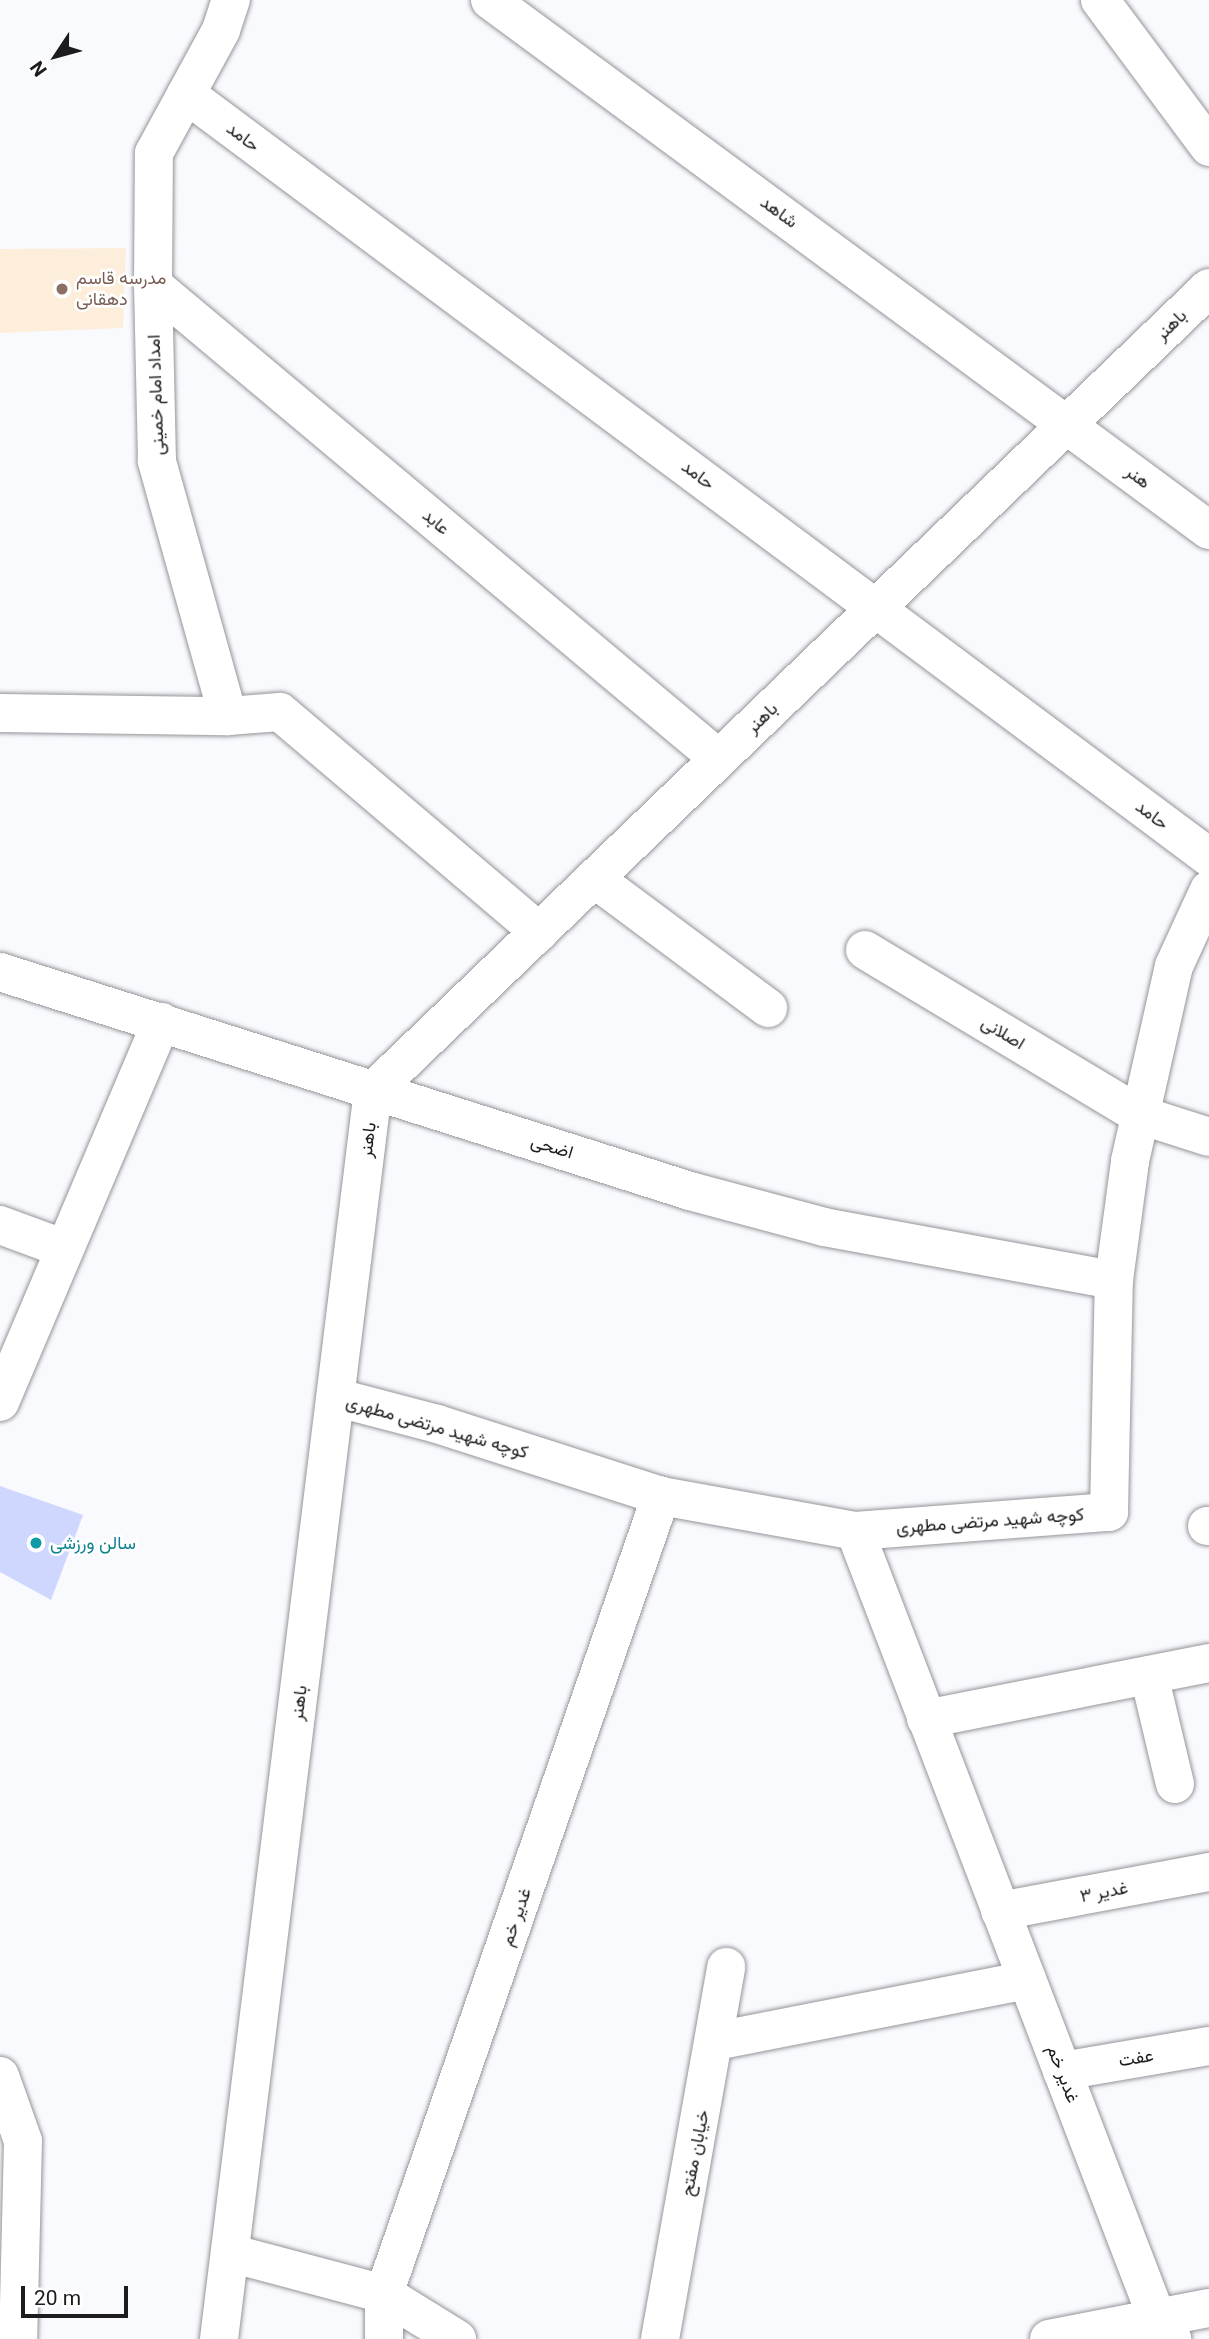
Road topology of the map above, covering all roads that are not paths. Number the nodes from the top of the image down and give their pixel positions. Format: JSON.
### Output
{"nodes":[{"id":1,"x":231,"y":0,"type":"edge"},
{"id":2,"x":490,"y":0,"type":"edge"},
{"id":3,"x":1100,"y":0,"type":"edge"},
{"id":4,"x":1131,"y":0,"type":"edge"},
{"id":5,"x":1161,"y":79,"type":"junction"},
{"id":6,"x":186,"y":94,"type":"junction"},
{"id":7,"x":1209,"y":147,"type":"edge"},
{"id":8,"x":153,"y":285,"type":"junction"},
{"id":9,"x":1209,"y":288,"type":"edge"},
{"id":10,"x":1068,"y":424,"type":"junction"},
{"id":11,"x":1209,"y":530,"type":"edge"},
{"id":12,"x":876,"y":608,"type":"junction"},
{"id":13,"x":0,"y":713,"type":"edge"},
{"id":14,"x":228,"y":716,"type":"junction"},
{"id":15,"x":719,"y":759,"type":"junction"},
{"id":16,"x":1209,"y":857,"type":"edge"},
{"id":17,"x":595,"y":878,"type":"junction"},
{"id":18,"x":1209,"y":890,"type":"edge"},
{"id":19,"x":539,"y":932,"type":"junction"},
{"id":20,"x":865,"y":950,"type":"dead end"},
{"id":21,"x":0,"y":972,"type":"edge"},
{"id":22,"x":768,"y":1008,"type":"dead end"},
{"id":23,"x":161,"y":1022,"type":"junction"},
{"id":24,"x":373,"y":1091,"type":"junction"},
{"id":25,"x":1140,"y":1115,"type":"junction"},
{"id":26,"x":1209,"y":1137,"type":"edge"},
{"id":27,"x":0,"y":1225,"type":"edge"},
{"id":28,"x":65,"y":1249,"type":"junction"},
{"id":29,"x":1114,"y":1280,"type":"junction"},
{"id":30,"x":338,"y":1398,"type":"junction"},
{"id":31,"x":0,"y":1402,"type":"edge"},
{"id":32,"x":661,"y":1496,"type":"junction"},
{"id":33,"x":855,"y":1531,"type":"junction"},
{"id":34,"x":1209,"y":1663,"type":"edge"},
{"id":35,"x":1149,"y":1675,"type":"junction"},
{"id":36,"x":926,"y":1719,"type":"junction"},
{"id":37,"x":1175,"y":1784,"type":"dead end"},
{"id":38,"x":1209,"y":1872,"type":"edge"},
{"id":39,"x":1000,"y":1912,"type":"junction"},
{"id":40,"x":726,"y":1967,"type":"dead end"},
{"id":41,"x":1027,"y":1980,"type":"junction"},
{"id":42,"x":716,"y":2041,"type":"junction"},
{"id":43,"x":1209,"y":2046,"type":"edge"},
{"id":44,"x":1062,"y":2071,"type":"junction"},
{"id":45,"x":0,"y":2076,"type":"edge"},
{"id":46,"x":230,"y":2253,"type":"junction"},
{"id":47,"x":384,"y":2294,"type":"junction"},
{"id":48,"x":1209,"y":2308,"type":"edge"},
{"id":49,"x":1164,"y":2329,"type":"edge"},
{"id":50,"x":18,"y":2339,"type":"edge"},
{"id":51,"x":219,"y":2339,"type":"edge"},
{"id":52,"x":384,"y":2339,"type":"edge"},
{"id":53,"x":457,"y":2339,"type":"edge"},
{"id":54,"x":660,"y":2339,"type":"edge"},
{"id":55,"x":1049,"y":2339,"type":"edge"}],
"edges":[{"from":1,"to":6,"type":"street","name":"امداد امام خمینی"},
{"from":2,"to":10,"type":"street","name":"شاهد"},
{"from":3,"to":5,"type":"street"},
{"from":4,"to":5,"type":"street"},
{"from":5,"to":7,"type":"street"},
{"from":6,"to":8,"type":"street","name":"امداد امام خمینی"},
{"from":6,"to":12,"type":"street","name":"حامد"},
{"from":8,"to":14,"type":"street","name":"امداد امام خمینی"},
{"from":8,"to":15,"type":"street","name":"عابد"},
{"from":9,"to":10,"type":"street","name":"باهنر"},
{"from":10,"to":11,"type":"street","name":"هنر"},
{"from":10,"to":12,"type":"street","name":"باهنر"},
{"from":12,"to":15,"type":"street","name":"باهنر"},
{"from":12,"to":16,"type":"street","name":"حامد"},
{"from":13,"to":14,"type":"street"},
{"from":14,"to":19,"type":"street"},
{"from":15,"to":17,"type":"street","name":"باهنر"},
{"from":17,"to":19,"type":"street","name":"باهنر"},
{"from":17,"to":22,"type":"street"},
{"from":18,"to":25,"type":"street","name":"کوچه شهید مرتضی مطهری"},
{"from":19,"to":24,"type":"street","name":"باهنر"},
{"from":20,"to":25,"type":"street","name":"اصلانی"},
{"from":21,"to":23,"type":"street","name":"اضحی"},
{"from":23,"to":24,"type":"street","name":"اضحی"},
{"from":23,"to":28,"type":"street"},
{"from":24,"to":29,"type":"street","name":"اضحی"},
{"from":24,"to":30,"type":"street","name":"باهنر"},
{"from":25,"to":26,"type":"street","name":"اصلانی"},
{"from":25,"to":29,"type":"street","name":"کوچه شهید مرتضی مطهری"},
{"from":27,"to":28,"type":"street"},
{"from":28,"to":31,"type":"street"},
{"from":29,"to":33,"type":"street","name":"کوچه شهید مرتضی مطهری"},
{"from":30,"to":32,"type":"street","name":"کوچه شهید مرتضی مطهری"},
{"from":30,"to":46,"type":"street","name":"باهنر"},
{"from":32,"to":33,"type":"street","name":"کوچه شهید مرتضی مطهری"},
{"from":32,"to":47,"type":"street","name":"غدیر خم"},
{"from":33,"to":36,"type":"street","name":"غدیر خم"},
{"from":34,"to":35,"type":"street"},
{"from":35,"to":36,"type":"street"},
{"from":35,"to":37,"type":"street"},
{"from":36,"to":39,"type":"street","name":"غدیر خم"},
{"from":38,"to":39,"type":"street","name":"غدیر ۳"},
{"from":39,"to":41,"type":"street","name":"غدیر خم"},
{"from":40,"to":42,"type":"street","name":"خیابان مفتح"},
{"from":41,"to":42,"type":"street"},
{"from":41,"to":44,"type":"street","name":"غدیر خم"},
{"from":42,"to":54,"type":"street","name":"خیابان مفتح"},
{"from":43,"to":44,"type":"street","name":"عفت"},
{"from":44,"to":49,"type":"street","name":"غدیر خم"},
{"from":45,"to":50,"type":"street"},
{"from":46,"to":47,"type":"street"},
{"from":46,"to":51,"type":"street","name":"باهنر"},
{"from":47,"to":52,"type":"street","name":"غدیر خم"},
{"from":47,"to":53,"type":"street"},
{"from":48,"to":49,"type":"street"},
{"from":49,"to":55,"type":"street"}]}
